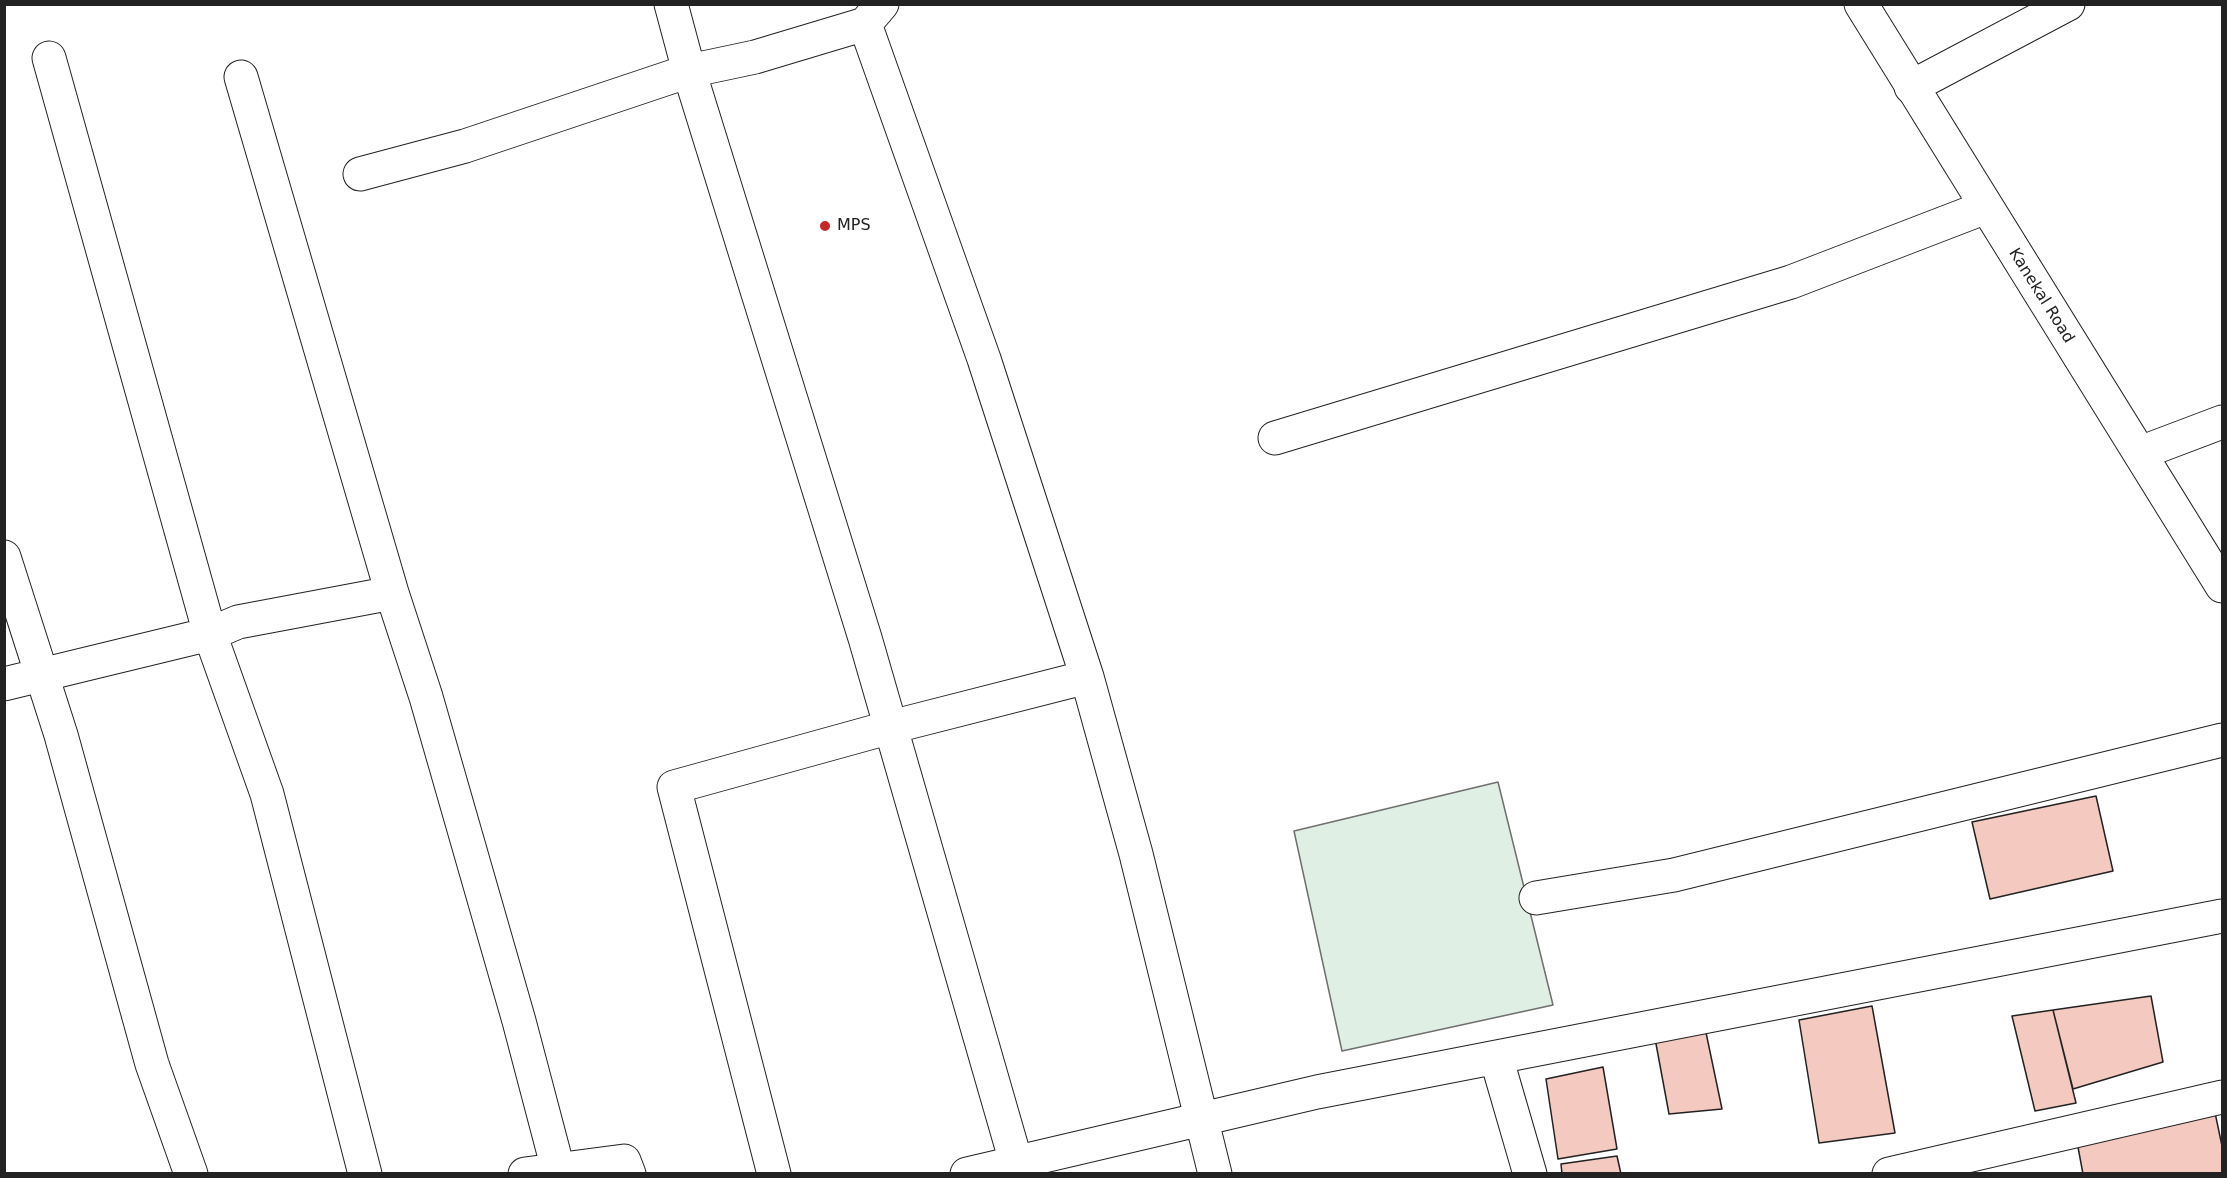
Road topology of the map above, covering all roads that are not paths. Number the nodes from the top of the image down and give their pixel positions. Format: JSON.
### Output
{"nodes":[{"id":1,"x":671,"y":4,"type":"edge"},
{"id":2,"x":1861,"y":4,"type":"edge"},
{"id":3,"x":2068,"y":4,"type":"edge"},
{"id":4,"x":873,"y":14,"type":"edge"},
{"id":5,"x":49,"y":58,"type":"dead end"},
{"id":6,"x":689,"y":71,"type":"junction"},
{"id":7,"x":241,"y":77,"type":"dead end"},
{"id":8,"x":1911,"y":87,"type":"junction"},
{"id":9,"x":360,"y":174,"type":"dead end"},
{"id":10,"x":1986,"y":207,"type":"junction"},
{"id":11,"x":2223,"y":422,"type":"edge"},
{"id":12,"x":1275,"y":438,"type":"dead end"},
{"id":13,"x":2139,"y":453,"type":"junction"},
{"id":14,"x":4,"y":557,"type":"edge"},
{"id":15,"x":2223,"y":586,"type":"edge"},
{"id":16,"x":392,"y":593,"type":"junction"},
{"id":17,"x":210,"y":634,"type":"junction"},
{"id":18,"x":42,"y":675,"type":"junction"},
{"id":19,"x":1087,"y":677,"type":"junction"},
{"id":20,"x":4,"y":684,"type":"edge"},
{"id":21,"x":891,"y":727,"type":"junction"},
{"id":22,"x":2223,"y":740,"type":"edge"},
{"id":23,"x":1536,"y":898,"type":"dead end"},
{"id":24,"x":2223,"y":916,"type":"edge"},
{"id":25,"x":1496,"y":1057,"type":"junction"},
{"id":26,"x":2223,"y":1097,"type":"edge"},
{"id":27,"x":1202,"y":1119,"type":"junction"},
{"id":28,"x":1016,"y":1162,"type":"junction"},
{"id":29,"x":558,"y":1169,"type":"junction"},
{"id":30,"x":191,"y":1173,"type":"edge"},
{"id":31,"x":365,"y":1173,"type":"edge"},
{"id":32,"x":525,"y":1173,"type":"edge"},
{"id":33,"x":629,"y":1173,"type":"edge"},
{"id":34,"x":774,"y":1173,"type":"edge"},
{"id":35,"x":967,"y":1173,"type":"edge"},
{"id":36,"x":1215,"y":1173,"type":"edge"},
{"id":37,"x":1530,"y":1173,"type":"edge"},
{"id":38,"x":1889,"y":1173,"type":"edge"}],
"edges":[{"from":1,"to":6,"type":"street"},
{"from":2,"to":8,"type":"street","name":"Kanekal Road"},
{"from":3,"to":8,"type":"street"},
{"from":4,"to":6,"type":"street"},
{"from":4,"to":19,"type":"street"},
{"from":5,"to":17,"type":"street"},
{"from":6,"to":9,"type":"street"},
{"from":6,"to":21,"type":"street"},
{"from":7,"to":16,"type":"street"},
{"from":8,"to":10,"type":"street","name":"Kanekal Road"},
{"from":10,"to":12,"type":"street"},
{"from":10,"to":13,"type":"street","name":"Kanekal Road"},
{"from":11,"to":13,"type":"street"},
{"from":13,"to":15,"type":"street","name":"Kanekal Road"},
{"from":14,"to":18,"type":"street"},
{"from":16,"to":17,"type":"street"},
{"from":16,"to":29,"type":"street"},
{"from":17,"to":18,"type":"street"},
{"from":17,"to":31,"type":"street"},
{"from":18,"to":20,"type":"street"},
{"from":18,"to":30,"type":"street"},
{"from":19,"to":21,"type":"street"},
{"from":19,"to":27,"type":"street"},
{"from":21,"to":28,"type":"street"},
{"from":21,"to":34,"type":"street"},
{"from":22,"to":23,"type":"street"},
{"from":24,"to":25,"type":"street"},
{"from":25,"to":27,"type":"street"},
{"from":25,"to":37,"type":"street"},
{"from":26,"to":38,"type":"street"},
{"from":27,"to":28,"type":"street"},
{"from":27,"to":36,"type":"street"},
{"from":28,"to":35,"type":"street"},
{"from":29,"to":32,"type":"street"},
{"from":29,"to":33,"type":"street"}]}
